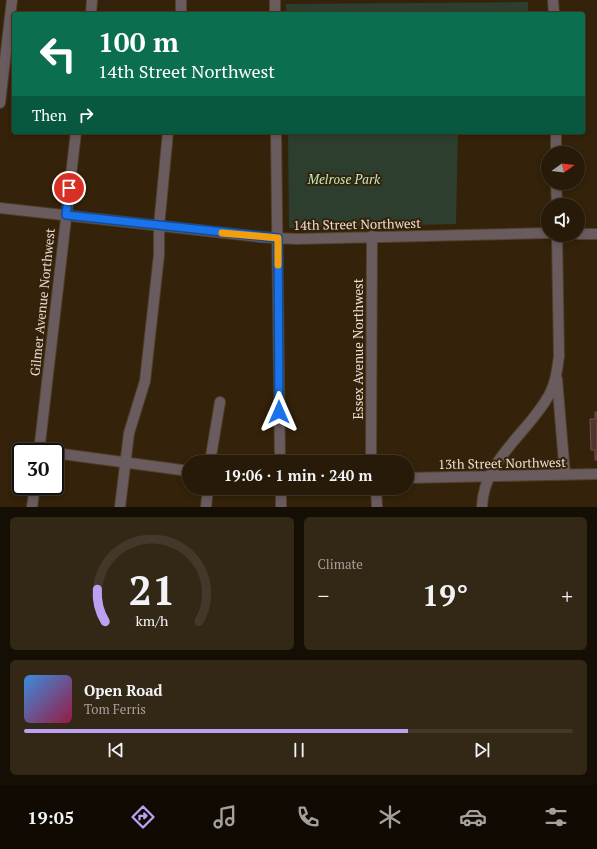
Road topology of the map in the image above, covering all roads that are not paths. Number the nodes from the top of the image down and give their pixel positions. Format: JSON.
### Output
{"nodes":[{"id":1,"x":12,"y":0,"type":"edge"},
{"id":2,"x":92,"y":0,"type":"edge"},
{"id":3,"x":181,"y":0,"type":"edge"},
{"id":4,"x":275,"y":0,"type":"edge"},
{"id":5,"x":553,"y":0,"type":"edge"},
{"id":6,"x":91,"y":12,"type":"edge"},
{"id":7,"x":181,"y":12,"type":"edge"},
{"id":8,"x":275,"y":12,"type":"edge"},
{"id":9,"x":554,"y":12,"type":"edge"},
{"id":10,"x":0,"y":103,"type":"edge"},
{"id":11,"x":76,"y":134,"type":"edge"},
{"id":12,"x":168,"y":134,"type":"edge"},
{"id":13,"x":276,"y":134,"type":"edge"},
{"id":14,"x":556,"y":134,"type":"edge"},
{"id":15,"x":556,"y":146,"type":"edge"},
{"id":16,"x":0,"y":208,"type":"edge"},
{"id":17,"x":66,"y":215,"type":"junction"},
{"id":18,"x":159,"y":226,"type":"junction"},
{"id":19,"x":541,"y":233,"type":"edge"},
{"id":20,"x":585,"y":234,"type":"edge"},
{"id":21,"x":597,"y":234,"type":"edge"},
{"id":22,"x":372,"y":236,"type":"junction"},
{"id":23,"x":278,"y":238,"type":"junction"},
{"id":24,"x":557,"y":242,"type":"edge"},
{"id":25,"x":556,"y":375,"type":"junction"},
{"id":26,"x":220,"y":402,"type":"dead end"},
{"id":27,"x":40,"y":443,"type":"edge"},
{"id":28,"x":64,"y":454,"type":"edge"},
{"id":29,"x":211,"y":455,"type":"edge"},
{"id":30,"x":280,"y":455,"type":"edge"},
{"id":31,"x":371,"y":455,"type":"edge"},
{"id":32,"x":124,"y":463,"type":"junction"},
{"id":33,"x":182,"y":470,"type":"edge"},
{"id":34,"x":597,"y":474,"type":"edge"},
{"id":35,"x":565,"y":475,"type":"junction"},
{"id":36,"x":490,"y":476,"type":"junction"},
{"id":37,"x":414,"y":478,"type":"edge"},
{"id":38,"x":34,"y":495,"type":"edge"},
{"id":39,"x":207,"y":495,"type":"edge"},
{"id":40,"x":281,"y":495,"type":"edge"},
{"id":41,"x":376,"y":495,"type":"edge"},
{"id":42,"x":32,"y":507,"type":"edge"},
{"id":43,"x":120,"y":507,"type":"edge"},
{"id":44,"x":206,"y":507,"type":"edge"},
{"id":45,"x":282,"y":507,"type":"edge"},
{"id":46,"x":377,"y":507,"type":"edge"},
{"id":47,"x":482,"y":507,"type":"edge"}],
"edges":[{"from":1,"to":10,"type":"street"},
{"from":2,"to":6,"type":"street"},
{"from":3,"to":7,"type":"street"},
{"from":4,"to":8,"type":"street"},
{"from":5,"to":9,"type":"street"},
{"from":11,"to":17,"type":"street","name":"Gilmer Avenue Northwest"},
{"from":12,"to":18,"type":"street"},
{"from":13,"to":23,"type":"street"},
{"from":14,"to":15,"type":"street"},
{"from":16,"to":17,"type":"street","name":"14th Street Northwest"},
{"from":17,"to":18,"type":"street","name":"14th Street Northwest"},
{"from":17,"to":27,"type":"street","name":"Gilmer Avenue Northwest"},
{"from":18,"to":23,"type":"street","name":"14th Street Northwest"},
{"from":18,"to":32,"type":"street"},
{"from":19,"to":22,"type":"street","name":"14th Street Northwest"},
{"from":20,"to":21,"type":"street"},
{"from":22,"to":23,"type":"street","name":"14th Street Northwest"},
{"from":22,"to":31,"type":"street","name":"Essex Avenue Northwest"},
{"from":23,"to":30,"type":"street"},
{"from":24,"to":25,"type":"street"},
{"from":25,"to":35,"type":"street"},
{"from":25,"to":36,"type":"street"},
{"from":26,"to":29,"type":"street"},
{"from":28,"to":32,"type":"street"},
{"from":32,"to":33,"type":"street"},
{"from":32,"to":43,"type":"street"},
{"from":34,"to":35,"type":"street","name":"13th Street Northwest"},
{"from":35,"to":36,"type":"street","name":"13th Street Northwest"},
{"from":36,"to":37,"type":"street","name":"13th Street Northwest"},
{"from":36,"to":47,"type":"street"},
{"from":38,"to":42,"type":"street"},
{"from":39,"to":44,"type":"street"},
{"from":40,"to":45,"type":"street"},
{"from":41,"to":46,"type":"street"}]}
